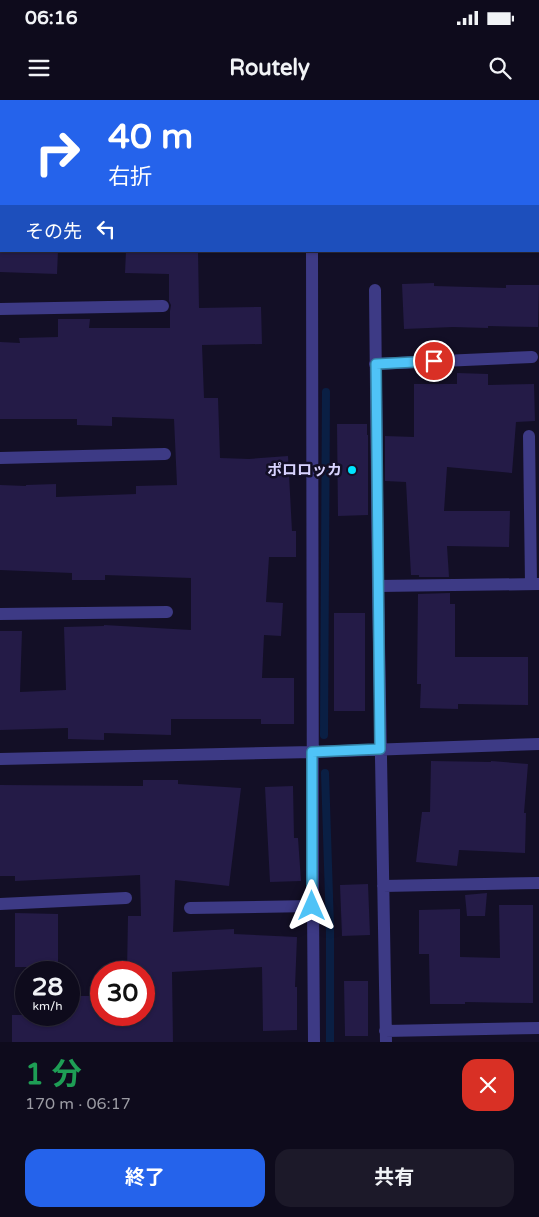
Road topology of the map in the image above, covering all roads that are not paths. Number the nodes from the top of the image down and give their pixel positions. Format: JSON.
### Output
{"nodes":[{"id":1,"x":312,"y":252,"type":"edge"},
{"id":2,"x":375,"y":290,"type":"dead end"},
{"id":3,"x":163,"y":306,"type":"dead end"},
{"id":4,"x":0,"y":309,"type":"edge"},
{"id":5,"x":532,"y":357,"type":"dead end"},
{"id":6,"x":376,"y":364,"type":"junction"},
{"id":7,"x":529,"y":436,"type":"dead end"},
{"id":8,"x":165,"y":454,"type":"dead end"},
{"id":9,"x":0,"y":458,"type":"edge"},
{"id":10,"x":535,"y":584,"type":"edge"},
{"id":11,"x":378,"y":586,"type":"junction"},
{"id":12,"x":167,"y":612,"type":"dead end"},
{"id":13,"x":0,"y":614,"type":"edge"},
{"id":14,"x":539,"y":744,"type":"edge"},
{"id":15,"x":380,"y":749,"type":"junction"},
{"id":16,"x":312,"y":752,"type":"junction"},
{"id":17,"x":0,"y":759,"type":"edge"},
{"id":18,"x":539,"y":883,"type":"edge"},
{"id":19,"x":383,"y":886,"type":"junction"},
{"id":20,"x":126,"y":898,"type":"dead end"},
{"id":21,"x":0,"y":904,"type":"edge"},
{"id":22,"x":312,"y":906,"type":"junction"},
{"id":23,"x":190,"y":908,"type":"dead end"},
{"id":24,"x":539,"y":1028,"type":"edge"},
{"id":25,"x":385,"y":1037,"type":"edge"},
{"id":26,"x":314,"y":1042,"type":"edge"}],
"edges":[{"from":1,"to":16,"type":"street"},
{"from":2,"to":6,"type":"street"},
{"from":3,"to":4,"type":"street"},
{"from":5,"to":6,"type":"street"},
{"from":6,"to":11,"type":"street"},
{"from":7,"to":10,"type":"street"},
{"from":8,"to":9,"type":"street"},
{"from":10,"to":11,"type":"street"},
{"from":11,"to":15,"type":"street"},
{"from":12,"to":13,"type":"street"},
{"from":14,"to":15,"type":"street"},
{"from":15,"to":16,"type":"street"},
{"from":15,"to":19,"type":"street"},
{"from":16,"to":17,"type":"street"},
{"from":16,"to":22,"type":"street"},
{"from":18,"to":19,"type":"street"},
{"from":19,"to":25,"type":"street"},
{"from":20,"to":21,"type":"street"},
{"from":22,"to":23,"type":"street"},
{"from":22,"to":26,"type":"street"},
{"from":24,"to":25,"type":"street"}]}
